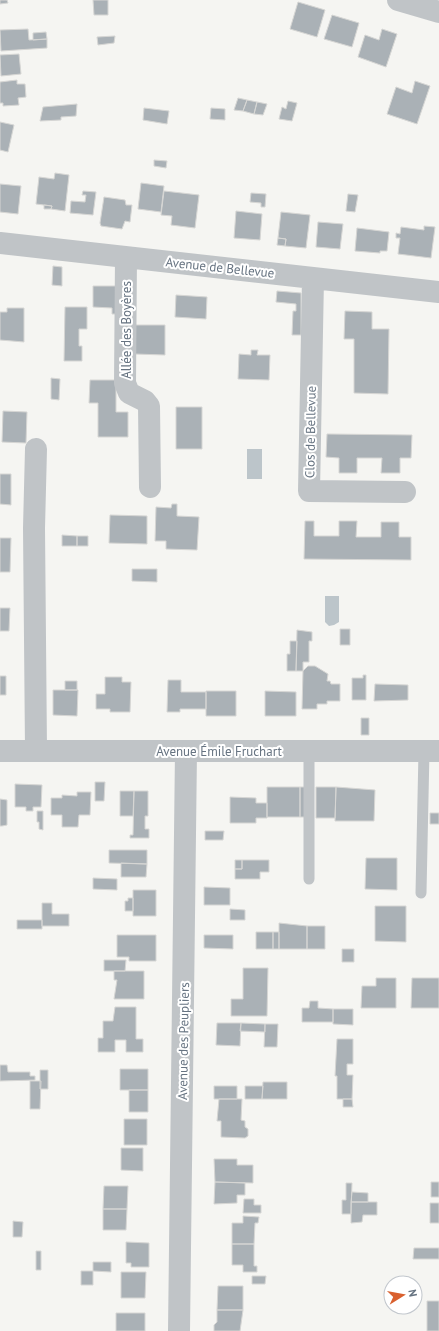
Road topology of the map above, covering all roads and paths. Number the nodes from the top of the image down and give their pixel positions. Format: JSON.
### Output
{"nodes":[{"id":1,"x":398,"y":0,"type":"edge"},
{"id":2,"x":439,"y":12,"type":"edge"},
{"id":3,"x":0,"y":243,"type":"edge"},
{"id":4,"x":126,"y":257,"type":"junction"},
{"id":5,"x":313,"y":278,"type":"junction"},
{"id":6,"x":439,"y":292,"type":"edge"},
{"id":7,"x":36,"y":449,"type":"dead end"},
{"id":8,"x":150,"y":487,"type":"dead end"},
{"id":9,"x":405,"y":492,"type":"dead end"},
{"id":10,"x":36,"y":750,"type":"junction"},
{"id":11,"x":0,"y":751,"type":"edge"},
{"id":12,"x":186,"y":751,"type":"junction"},
{"id":13,"x":309,"y":751,"type":"junction"},
{"id":14,"x":431,"y":751,"type":"edge"},
{"id":15,"x":309,"y":879,"type":"dead end"},
{"id":16,"x":421,"y":893,"type":"dead end"},
{"id":17,"x":179,"y":1331,"type":"edge"}],
"edges":[{"from":1,"to":2,"type":"street"},
{"from":3,"to":4,"type":"street","name":"Avenue de Bellevue"},
{"from":4,"to":5,"type":"street","name":"Avenue de Bellevue"},
{"from":4,"to":8,"type":"street","name":"Allée des Boyères"},
{"from":5,"to":6,"type":"street","name":"Avenue de Bellevue"},
{"from":5,"to":9,"type":"street","name":"Clos de Bellevue"},
{"from":7,"to":10,"type":"street"},
{"from":10,"to":11,"type":"street","name":"Avenue Émile Fruchart"},
{"from":10,"to":12,"type":"street","name":"Avenue Émile Fruchart"},
{"from":12,"to":13,"type":"street","name":"Avenue Émile Fruchart"},
{"from":12,"to":17,"type":"street","name":"Avenue des Peupliers"},
{"from":13,"to":14,"type":"street","name":"Avenue Émile Fruchart"},
{"from":13,"to":15,"type":"lane"},
{"from":14,"to":16,"type":"lane"}]}
